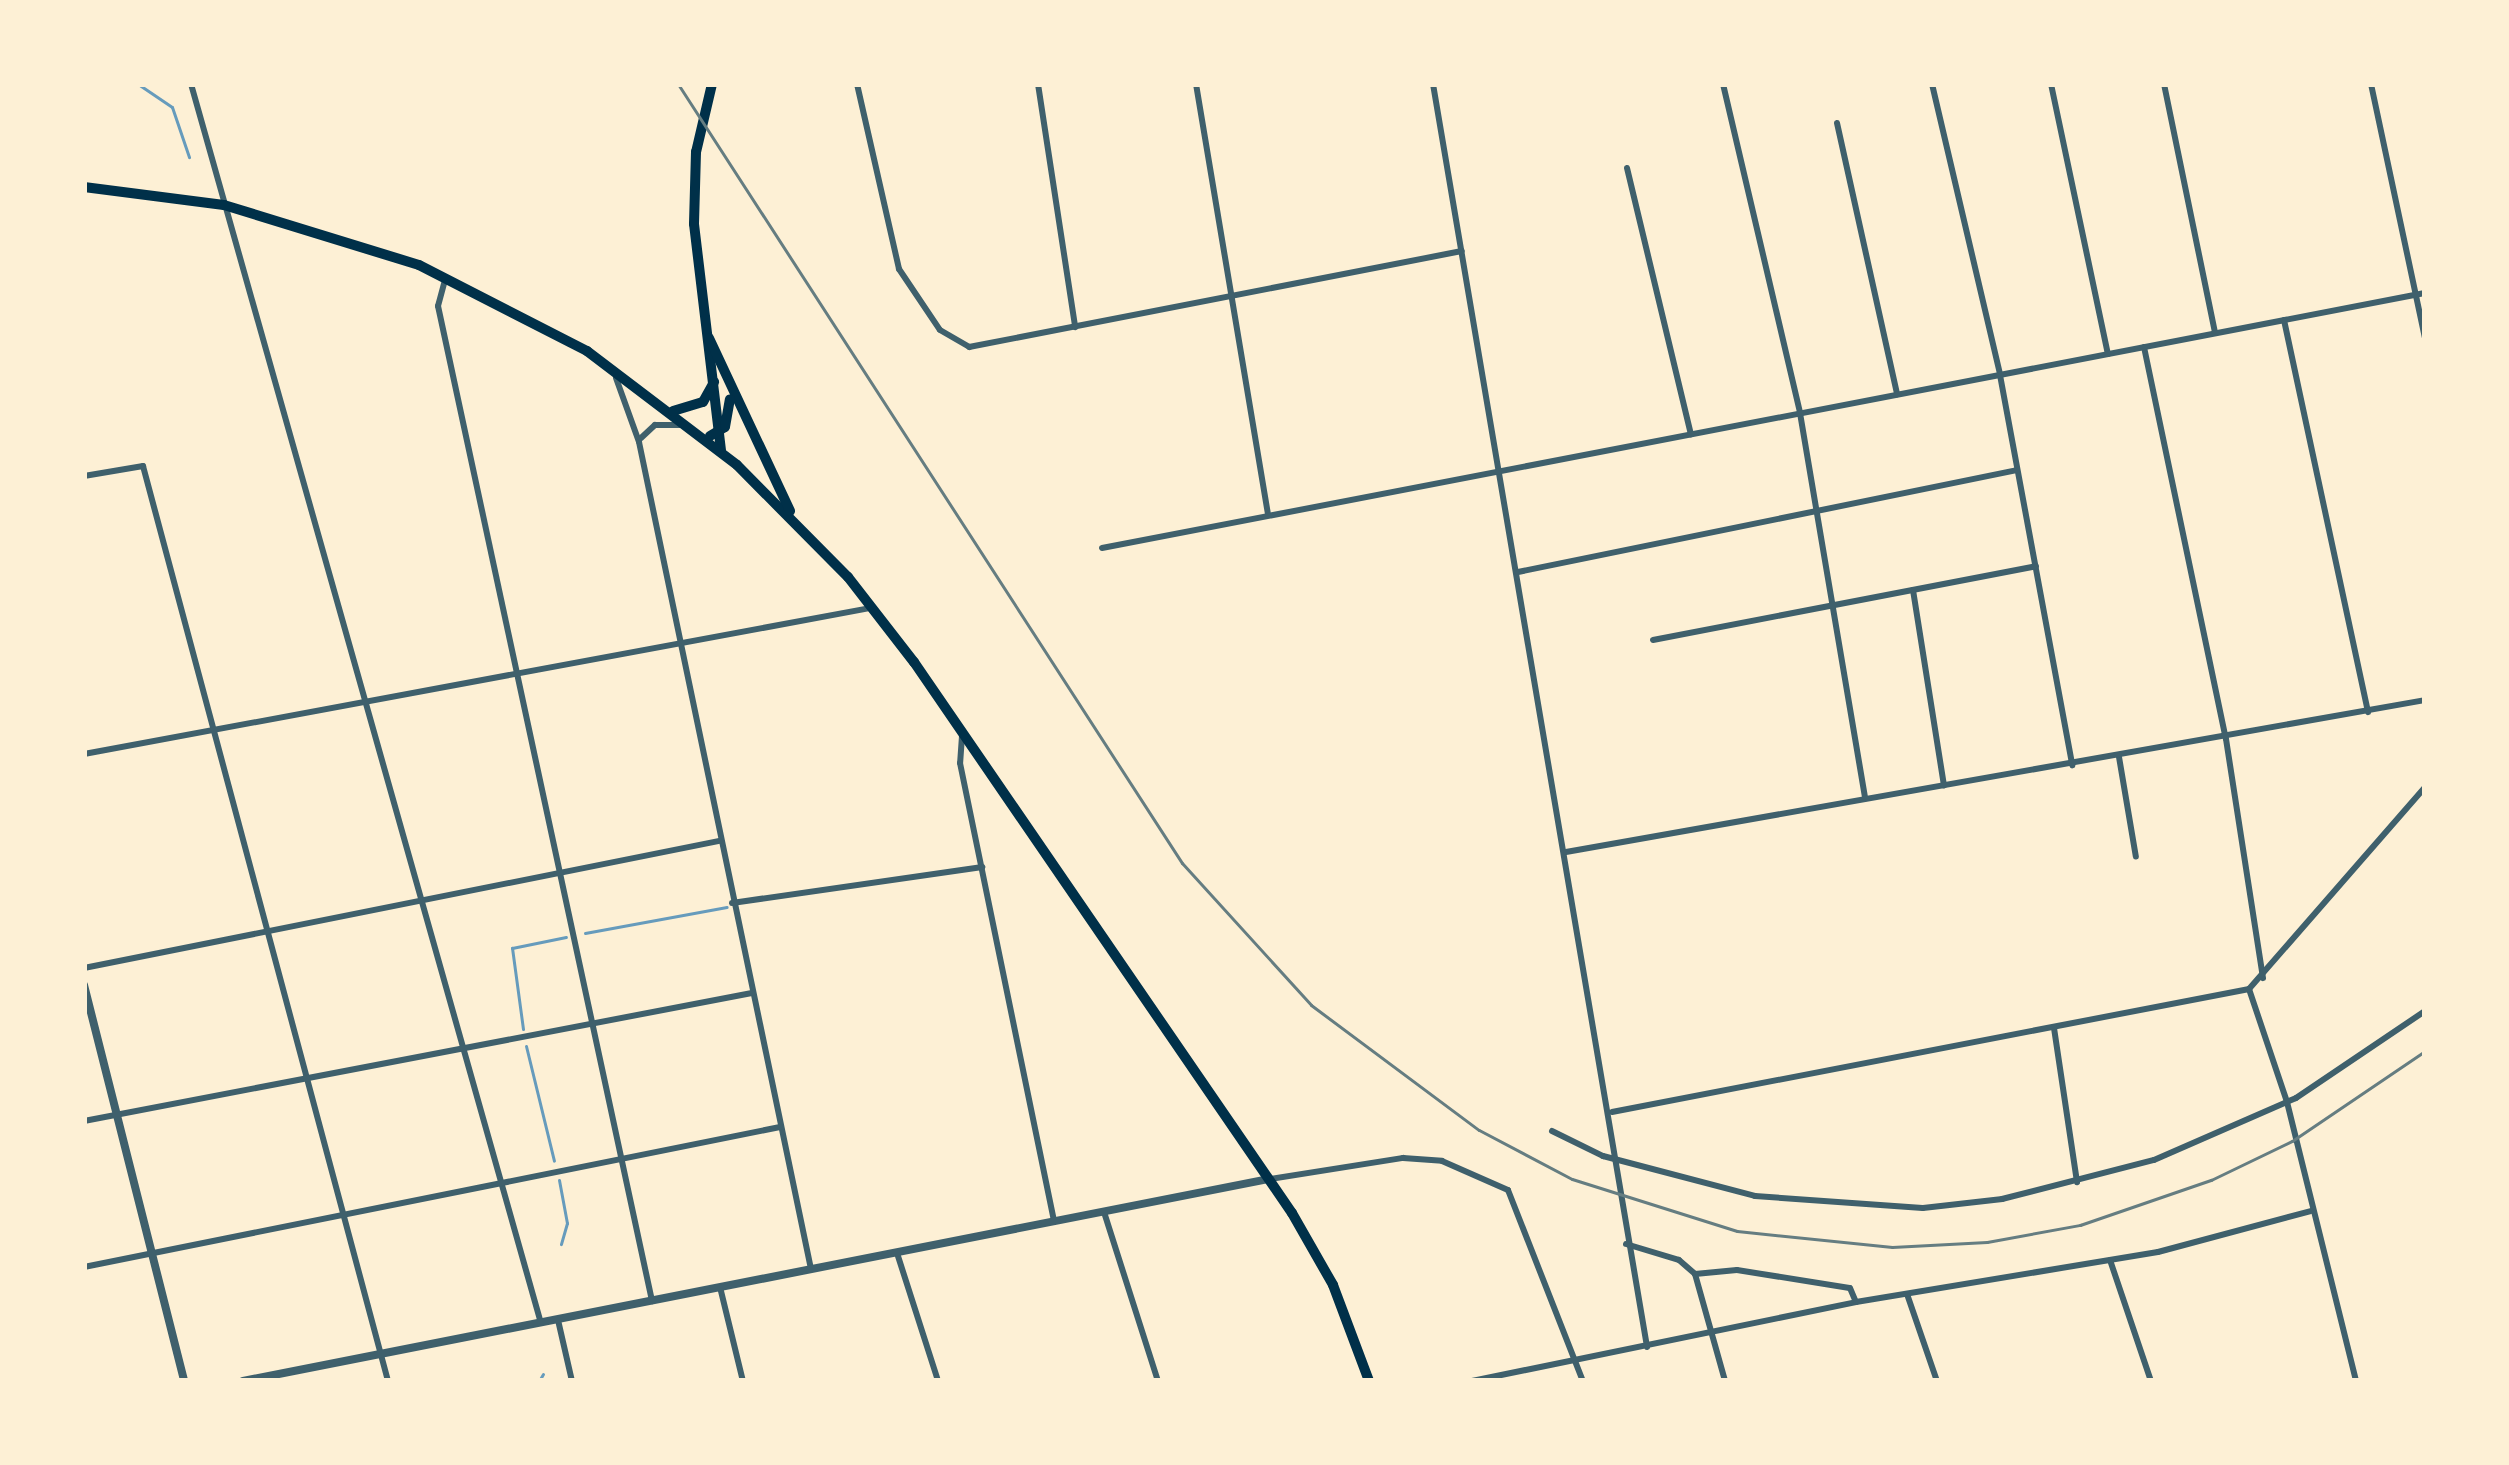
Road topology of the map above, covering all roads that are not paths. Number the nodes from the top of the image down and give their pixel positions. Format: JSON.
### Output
{"nodes":[{"id":1,"x":191,"y":84,"type":"edge"},
{"id":2,"x":712,"y":84,"type":"edge"},
{"id":3,"x":857,"y":84,"type":"edge"},
{"id":4,"x":1038,"y":84,"type":"edge"},
{"id":5,"x":1196,"y":84,"type":"edge"},
{"id":6,"x":1433,"y":84,"type":"edge"},
{"id":7,"x":1723,"y":84,"type":"edge"},
{"id":8,"x":1933,"y":84,"type":"edge"},
{"id":9,"x":2051,"y":84,"type":"edge"},
{"id":10,"x":2164,"y":84,"type":"edge"},
{"id":11,"x":2372,"y":84,"type":"edge"},
{"id":12,"x":1837,"y":123,"type":"dead end"},
{"id":13,"x":1628,"y":168,"type":"dead end"},
{"id":14,"x":84,"y":187,"type":"edge"},
{"id":15,"x":224,"y":205,"type":"junction"},
{"id":16,"x":1462,"y":251,"type":"junction"},
{"id":17,"x":446,"y":276,"type":"junction"},
{"id":18,"x":2425,"y":293,"type":"edge"},
{"id":19,"x":2415,"y":295,"type":"junction"},
{"id":20,"x":1231,"y":297,"type":"junction"},
{"id":21,"x":2284,"y":320,"type":"junction"},
{"id":22,"x":1075,"y":327,"type":"junction"},
{"id":23,"x":2215,"y":333,"type":"junction"},
{"id":24,"x":707,"y":335,"type":"junction"},
{"id":25,"x":2425,"y":339,"type":"edge"},
{"id":26,"x":2144,"y":347,"type":"junction"},
{"id":27,"x":2108,"y":354,"type":"junction"},
{"id":28,"x":613,"y":369,"type":"junction"},
{"id":29,"x":2000,"y":375,"type":"junction"},
{"id":30,"x":715,"y":379,"type":"junction"},
{"id":31,"x":1897,"y":394,"type":"junction"},
{"id":32,"x":730,"y":396,"type":"junction"},
{"id":33,"x":673,"y":411,"type":"junction"},
{"id":34,"x":1800,"y":413,"type":"junction"},
{"id":35,"x":690,"y":425,"type":"junction"},
{"id":36,"x":1691,"y":434,"type":"junction"},
{"id":37,"x":708,"y":435,"type":"junction"},
{"id":38,"x":639,"y":442,"type":"junction"},
{"id":39,"x":1500,"y":470,"type":"junction"},
{"id":40,"x":2018,"y":470,"type":"junction"},
{"id":41,"x":84,"y":476,"type":"edge"},
{"id":42,"x":1816,"y":508,"type":"junction"},
{"id":43,"x":1268,"y":515,"type":"junction"},
{"id":44,"x":795,"y":521,"type":"junction"},
{"id":45,"x":1102,"y":548,"type":"dead end"},
{"id":46,"x":2036,"y":566,"type":"junction"},
{"id":47,"x":1518,"y":572,"type":"junction"},
{"id":48,"x":1913,"y":590,"type":"junction"},
{"id":49,"x":1832,"y":605,"type":"junction"},
{"id":50,"x":872,"y":607,"type":"junction"},
{"id":51,"x":1653,"y":640,"type":"dead end"},
{"id":52,"x":679,"y":647,"type":"junction"},
{"id":53,"x":522,"y":675,"type":"junction"},
{"id":54,"x":2425,"y":700,"type":"edge"},
{"id":55,"x":366,"y":704,"type":"junction"},
{"id":56,"x":2368,"y":712,"type":"junction"},
{"id":57,"x":215,"y":730,"type":"junction"},
{"id":58,"x":962,"y":732,"type":"junction"},
{"id":59,"x":2226,"y":739,"type":"junction"},
{"id":60,"x":84,"y":754,"type":"edge"},
{"id":61,"x":2119,"y":757,"type":"junction"},
{"id":62,"x":2072,"y":765,"type":"junction"},
{"id":63,"x":1945,"y":786,"type":"junction"},
{"id":64,"x":2425,"y":787,"type":"edge"},
{"id":65,"x":1865,"y":799,"type":"junction"},
{"id":66,"x":719,"y":841,"type":"junction"},
{"id":67,"x":1566,"y":852,"type":"junction"},
{"id":68,"x":2136,"y":857,"type":"dead end"},
{"id":69,"x":982,"y":867,"type":"junction"},
{"id":70,"x":562,"y":869,"type":"junction"},
{"id":71,"x":422,"y":900,"type":"junction"},
{"id":72,"x":732,"y":904,"type":"junction"},
{"id":73,"x":269,"y":931,"type":"junction"},
{"id":74,"x":84,"y":968,"type":"edge"},
{"id":75,"x":2263,"y":978,"type":"junction"},
{"id":76,"x":84,"y":985,"type":"edge"},
{"id":77,"x":2249,"y":989,"type":"junction"},
{"id":78,"x":752,"y":993,"type":"junction"},
{"id":79,"x":2425,"y":1011,"type":"edge"},
{"id":80,"x":595,"y":1024,"type":"junction"},
{"id":81,"x":2054,"y":1028,"type":"junction"},
{"id":82,"x":464,"y":1049,"type":"junction"},
{"id":83,"x":309,"y":1079,"type":"junction"},
{"id":84,"x":2287,"y":1102,"type":"junction"},
{"id":85,"x":1612,"y":1112,"type":"junction"},
{"id":86,"x":119,"y":1115,"type":"junction"},
{"id":87,"x":84,"y":1121,"type":"edge"},
{"id":88,"x":781,"y":1127,"type":"junction"},
{"id":89,"x":1552,"y":1131,"type":"dead end"},
{"id":90,"x":622,"y":1158,"type":"junction"},
{"id":91,"x":1620,"y":1158,"type":"junction"},
{"id":92,"x":1270,"y":1179,"type":"junction"},
{"id":93,"x":2077,"y":1182,"type":"junction"},
{"id":94,"x":502,"y":1185,"type":"junction"},
{"id":95,"x":2311,"y":1211,"type":"junction"},
{"id":96,"x":1104,"y":1212,"type":"junction"},
{"id":97,"x":346,"y":1218,"type":"junction"},
{"id":98,"x":1054,"y":1221,"type":"junction"},
{"id":99,"x":1626,"y":1244,"type":"junction"},
{"id":100,"x":897,"y":1252,"type":"junction"},
{"id":101,"x":155,"y":1253,"type":"junction"},
{"id":102,"x":2110,"y":1260,"type":"junction"},
{"id":103,"x":84,"y":1268,"type":"edge"},
{"id":104,"x":811,"y":1269,"type":"junction"},
{"id":105,"x":1695,"y":1274,"type":"junction"},
{"id":106,"x":720,"y":1287,"type":"junction"},
{"id":107,"x":1907,"y":1292,"type":"junction"},
{"id":108,"x":652,"y":1301,"type":"junction"},
{"id":109,"x":1856,"y":1302,"type":"junction"},
{"id":110,"x":558,"y":1319,"type":"junction"},
{"id":111,"x":541,"y":1323,"type":"junction"},
{"id":112,"x":1709,"y":1334,"type":"junction"},
{"id":113,"x":1647,"y":1347,"type":"junction"},
{"id":114,"x":382,"y":1353,"type":"junction"},
{"id":115,"x":1576,"y":1361,"type":"junction"},
{"id":116,"x":316,"y":1367,"type":"junction"},
{"id":117,"x":184,"y":1381,"type":"edge"},
{"id":118,"x":243,"y":1381,"type":"edge"},
{"id":119,"x":319,"y":1381,"type":"edge"},
{"id":120,"x":388,"y":1381,"type":"edge"},
{"id":121,"x":572,"y":1381,"type":"edge"},
{"id":122,"x":743,"y":1381,"type":"edge"},
{"id":123,"x":938,"y":1381,"type":"edge"},
{"id":124,"x":1158,"y":1381,"type":"edge"},
{"id":125,"x":1370,"y":1381,"type":"edge"},
{"id":126,"x":1472,"y":1381,"type":"edge"},
{"id":127,"x":1582,"y":1381,"type":"edge"},
{"id":128,"x":1725,"y":1381,"type":"edge"},
{"id":129,"x":1937,"y":1381,"type":"edge"},
{"id":130,"x":2151,"y":1381,"type":"edge"},
{"id":131,"x":2356,"y":1381,"type":"edge"}],
"edges":[{"from":1,"to":15,"type":"street"},
{"from":2,"to":24,"type":"main road"},
{"from":3,"to":22,"type":"street"},
{"from":4,"to":22,"type":"street"},
{"from":5,"to":20,"type":"street"},
{"from":6,"to":16,"type":"street"},
{"from":7,"to":34,"type":"street"},
{"from":8,"to":29,"type":"street"},
{"from":9,"to":27,"type":"street"},
{"from":10,"to":23,"type":"street"},
{"from":11,"to":19,"type":"street"},
{"from":12,"to":31,"type":"street"},
{"from":13,"to":36,"type":"street"},
{"from":14,"to":15,"type":"main road"},
{"from":15,"to":17,"type":"main road"},
{"from":15,"to":55,"type":"street"},
{"from":16,"to":20,"type":"street"},
{"from":16,"to":39,"type":"street"},
{"from":17,"to":28,"type":"main road"},
{"from":17,"to":53,"type":"street"},
{"from":18,"to":19,"type":"street"},
{"from":19,"to":21,"type":"street"},
{"from":19,"to":25,"type":"street"},
{"from":20,"to":22,"type":"street"},
{"from":20,"to":43,"type":"street"},
{"from":21,"to":23,"type":"street"},
{"from":21,"to":56,"type":"street"},
{"from":23,"to":26,"type":"street"},
{"from":24,"to":30,"type":"main road"},
{"from":24,"to":32,"type":"main road"},
{"from":26,"to":27,"type":"street"},
{"from":26,"to":59,"type":"street"},
{"from":27,"to":29,"type":"street"},
{"from":28,"to":33,"type":"main road"},
{"from":28,"to":38,"type":"street"},
{"from":29,"to":31,"type":"street"},
{"from":29,"to":40,"type":"street"},
{"from":30,"to":33,"type":"main road"},
{"from":30,"to":37,"type":"main road"},
{"from":31,"to":34,"type":"street"},
{"from":32,"to":37,"type":"main road"},
{"from":32,"to":44,"type":"main road"},
{"from":33,"to":35,"type":"main road"},
{"from":34,"to":36,"type":"street"},
{"from":34,"to":42,"type":"street"},
{"from":35,"to":37,"type":"main road"},
{"from":35,"to":38,"type":"street"},
{"from":36,"to":39,"type":"street"},
{"from":37,"to":44,"type":"main road"},
{"from":38,"to":52,"type":"street"},
{"from":39,"to":43,"type":"street"},
{"from":39,"to":47,"type":"street"},
{"from":40,"to":42,"type":"street"},
{"from":40,"to":46,"type":"street"},
{"from":41,"to":57,"type":"street"},
{"from":42,"to":47,"type":"street"},
{"from":42,"to":49,"type":"street"},
{"from":43,"to":45,"type":"street"},
{"from":44,"to":50,"type":"main road"},
{"from":46,"to":48,"type":"street"},
{"from":46,"to":62,"type":"street"},
{"from":47,"to":67,"type":"street"},
{"from":48,"to":49,"type":"street"},
{"from":48,"to":63,"type":"street"},
{"from":49,"to":51,"type":"street"},
{"from":49,"to":65,"type":"street"},
{"from":50,"to":52,"type":"street"},
{"from":50,"to":58,"type":"main road"},
{"from":52,"to":53,"type":"street"},
{"from":52,"to":66,"type":"street"},
{"from":53,"to":55,"type":"street"},
{"from":53,"to":70,"type":"street"},
{"from":54,"to":56,"type":"street"},
{"from":55,"to":57,"type":"street"},
{"from":55,"to":71,"type":"street"},
{"from":56,"to":59,"type":"street"},
{"from":57,"to":60,"type":"street"},
{"from":57,"to":73,"type":"street"},
{"from":58,"to":69,"type":"street"},
{"from":58,"to":92,"type":"main road"},
{"from":59,"to":61,"type":"street"},
{"from":59,"to":75,"type":"street"},
{"from":61,"to":62,"type":"street"},
{"from":61,"to":68,"type":"street"},
{"from":62,"to":63,"type":"street"},
{"from":63,"to":65,"type":"street"},
{"from":64,"to":75,"type":"street"},
{"from":65,"to":67,"type":"street"},
{"from":66,"to":70,"type":"street"},
{"from":66,"to":72,"type":"street"},
{"from":67,"to":85,"type":"street"},
{"from":69,"to":72,"type":"street"},
{"from":69,"to":98,"type":"street"},
{"from":70,"to":71,"type":"street"},
{"from":70,"to":80,"type":"street"},
{"from":71,"to":73,"type":"street"},
{"from":71,"to":82,"type":"street"},
{"from":72,"to":78,"type":"street"},
{"from":73,"to":74,"type":"street"},
{"from":73,"to":83,"type":"street"},
{"from":75,"to":77,"type":"street"},
{"from":76,"to":86,"type":"street"},
{"from":77,"to":81,"type":"street"},
{"from":77,"to":84,"type":"street"},
{"from":78,"to":80,"type":"street"},
{"from":78,"to":88,"type":"street"},
{"from":79,"to":84,"type":"street"},
{"from":80,"to":82,"type":"street"},
{"from":80,"to":90,"type":"street"},
{"from":81,"to":85,"type":"street"},
{"from":81,"to":93,"type":"street"},
{"from":82,"to":83,"type":"street"},
{"from":82,"to":94,"type":"street"},
{"from":83,"to":86,"type":"street"},
{"from":83,"to":97,"type":"street"},
{"from":84,"to":93,"type":"street"},
{"from":84,"to":95,"type":"street"},
{"from":85,"to":91,"type":"street"},
{"from":86,"to":87,"type":"street"},
{"from":86,"to":101,"type":"street"},
{"from":88,"to":90,"type":"street"},
{"from":88,"to":104,"type":"street"},
{"from":89,"to":91,"type":"street"},
{"from":90,"to":94,"type":"street"},
{"from":90,"to":108,"type":"street"},
{"from":91,"to":93,"type":"street"},
{"from":91,"to":99,"type":"street"},
{"from":92,"to":96,"type":"street"},
{"from":92,"to":115,"type":"street"},
{"from":92,"to":125,"type":"main road"},
{"from":94,"to":97,"type":"street"},
{"from":94,"to":111,"type":"street"},
{"from":95,"to":102,"type":"street"},
{"from":95,"to":131,"type":"street"},
{"from":96,"to":98,"type":"street"},
{"from":96,"to":124,"type":"street"},
{"from":97,"to":101,"type":"street"},
{"from":97,"to":114,"type":"street"},
{"from":98,"to":100,"type":"street"},
{"from":99,"to":105,"type":"street"},
{"from":99,"to":113,"type":"street"},
{"from":100,"to":104,"type":"street"},
{"from":100,"to":123,"type":"street"},
{"from":101,"to":103,"type":"street"},
{"from":101,"to":117,"type":"street"},
{"from":102,"to":107,"type":"street"},
{"from":102,"to":130,"type":"street"},
{"from":104,"to":106,"type":"street"},
{"from":105,"to":109,"type":"street"},
{"from":105,"to":112,"type":"street"},
{"from":106,"to":108,"type":"street"},
{"from":106,"to":122,"type":"street"},
{"from":107,"to":109,"type":"street"},
{"from":107,"to":129,"type":"street"},
{"from":108,"to":110,"type":"street"},
{"from":109,"to":112,"type":"street"},
{"from":110,"to":111,"type":"street"},
{"from":110,"to":121,"type":"street"},
{"from":111,"to":114,"type":"street"},
{"from":112,"to":113,"type":"street"},
{"from":112,"to":128,"type":"street"},
{"from":113,"to":115,"type":"street"},
{"from":114,"to":116,"type":"street"},
{"from":114,"to":120,"type":"street"},
{"from":115,"to":126,"type":"street"},
{"from":115,"to":127,"type":"street"},
{"from":116,"to":118,"type":"street"},
{"from":116,"to":119,"type":"street"}]}
